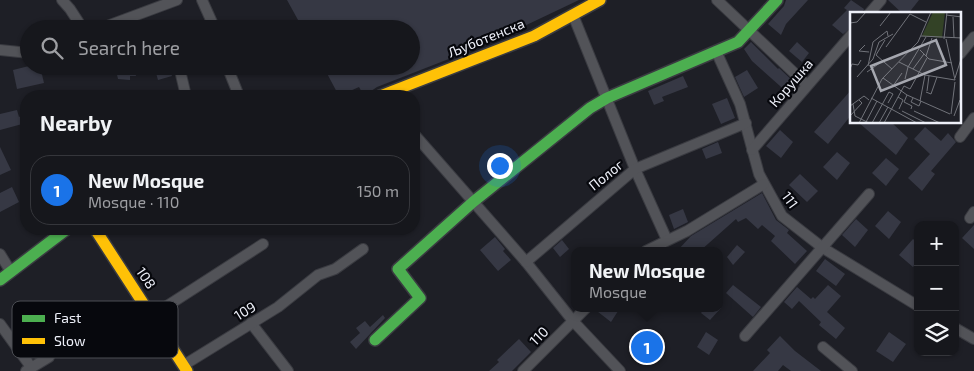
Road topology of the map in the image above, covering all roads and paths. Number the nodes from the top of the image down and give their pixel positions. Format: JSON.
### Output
{"nodes":[{"id":1,"x":62,"y":0,"type":"edge"},
{"id":2,"x":177,"y":0,"type":"edge"},
{"id":3,"x":202,"y":0,"type":"edge"},
{"id":4,"x":600,"y":0,"type":"edge"},
{"id":5,"x":717,"y":0,"type":"edge"},
{"id":6,"x":777,"y":0,"type":"edge"},
{"id":7,"x":881,"y":0,"type":"edge"},
{"id":8,"x":871,"y":12,"type":"edge"},
{"id":9,"x":573,"y":15,"type":"junction"},
{"id":10,"x":77,"y":20,"type":"edge"},
{"id":11,"x":123,"y":20,"type":"edge"},
{"id":12,"x":211,"y":20,"type":"edge"},
{"id":13,"x":750,"y":30,"type":"junction"},
{"id":14,"x":850,"y":36,"type":"edge"},
{"id":15,"x":974,"y":37,"type":"edge"},
{"id":16,"x":0,"y":50,"type":"edge"},
{"id":17,"x":716,"y":51,"type":"junction"},
{"id":18,"x":20,"y":52,"type":"edge"},
{"id":19,"x":962,"y":52,"type":"edge"},
{"id":20,"x":181,"y":75,"type":"edge"},
{"id":21,"x":231,"y":75,"type":"edge"},
{"id":22,"x":807,"y":85,"type":"junction"},
{"id":23,"x":185,"y":90,"type":"edge"},
{"id":24,"x":237,"y":90,"type":"edge"},
{"id":25,"x":395,"y":90,"type":"edge"},
{"id":26,"x":607,"y":98,"type":"junction"},
{"id":27,"x":974,"y":118,"type":"edge"},
{"id":28,"x":746,"y":123,"type":"junction"},
{"id":29,"x":960,"y":136,"type":"dead end"},
{"id":30,"x":420,"y":141,"type":"edge"},
{"id":31,"x":752,"y":150,"type":"junction"},
{"id":32,"x":635,"y":169,"type":"junction"},
{"id":33,"x":764,"y":184,"type":"junction"},
{"id":34,"x":869,"y":194,"type":"dead end"},
{"id":35,"x":473,"y":202,"type":"junction"},
{"id":36,"x":59,"y":235,"type":"edge"},
{"id":37,"x":99,"y":235,"type":"edge"},
{"id":38,"x":667,"y":240,"type":"junction"},
{"id":39,"x":263,"y":244,"type":"dead end"},
{"id":40,"x":654,"y":247,"type":"edge"},
{"id":41,"x":822,"y":248,"type":"junction"},
{"id":42,"x":363,"y":249,"type":"dead end"},
{"id":43,"x":0,"y":254,"type":"edge"},
{"id":44,"x":526,"y":262,"type":"junction"},
{"id":45,"x":11,"y":272,"type":"junction"},
{"id":46,"x":0,"y":280,"type":"edge"},
{"id":47,"x":144,"y":301,"type":"edge"},
{"id":48,"x":175,"y":301,"type":"edge"},
{"id":49,"x":914,"y":304,"type":"edge"},
{"id":50,"x":582,"y":312,"type":"edge"},
{"id":51,"x":574,"y":321,"type":"junction"},
{"id":52,"x":251,"y":323,"type":"junction"},
{"id":53,"x":0,"y":324,"type":"edge"},
{"id":54,"x":959,"y":330,"type":"edge"},
{"id":55,"x":745,"y":336,"type":"dead end"},
{"id":56,"x":974,"y":339,"type":"edge"},
{"id":57,"x":375,"y":340,"type":"dead end"},
{"id":58,"x":12,"y":343,"type":"edge"},
{"id":59,"x":823,"y":347,"type":"dead end"},
{"id":60,"x":178,"y":356,"type":"edge"},
{"id":61,"x":21,"y":358,"type":"edge"},
{"id":62,"x":47,"y":358,"type":"edge"},
{"id":63,"x":185,"y":368,"type":"edge"},
{"id":64,"x":28,"y":369,"type":"edge"},
{"id":65,"x":288,"y":371,"type":"edge"},
{"id":66,"x":523,"y":371,"type":"edge"},
{"id":67,"x":620,"y":371,"type":"edge"},
{"id":68,"x":852,"y":371,"type":"edge"}],
"edges":[{"from":1,"to":10,"type":"street"},
{"from":2,"to":11,"type":"street"},
{"from":3,"to":12,"type":"street"},
{"from":4,"to":9,"type":"street","name":"Љуботенска"},
{"from":5,"to":13,"type":"street"},
{"from":6,"to":13,"type":"street"},
{"from":7,"to":8,"type":"street"},
{"from":9,"to":25,"type":"street","name":"Љуботенска"},
{"from":9,"to":26,"type":"street"},
{"from":13,"to":17,"type":"street"},
{"from":13,"to":22,"type":"street"},
{"from":14,"to":22,"type":"street","name":"Корушка"},
{"from":15,"to":19,"type":"street"},
{"from":16,"to":18,"type":"street"},
{"from":17,"to":26,"type":"street"},
{"from":17,"to":28,"type":"street","name":"111"},
{"from":20,"to":23,"type":"street"},
{"from":21,"to":24,"type":"street"},
{"from":22,"to":31,"type":"street","name":"Корушка"},
{"from":26,"to":32,"type":"street"},
{"from":26,"to":35,"type":"street"},
{"from":27,"to":29,"type":"street"},
{"from":28,"to":31,"type":"street","name":"111"},
{"from":28,"to":32,"type":"street","name":"Полог"},
{"from":30,"to":35,"type":"street"},
{"from":31,"to":33,"type":"street","name":"111"},
{"from":32,"to":38,"type":"street"},
{"from":32,"to":44,"type":"street","name":"Полог"},
{"from":33,"to":38,"type":"street"},
{"from":33,"to":41,"type":"street","name":"111"},
{"from":34,"to":41,"type":"street"},
{"from":35,"to":44,"type":"street"},
{"from":35,"to":57,"type":"street"},
{"from":36,"to":45,"type":"street"},
{"from":37,"to":47,"type":"street","name":"108"},
{"from":38,"to":40,"type":"street"},
{"from":39,"to":48,"type":"street"},
{"from":41,"to":49,"type":"street","name":"111"},
{"from":41,"to":55,"type":"street"},
{"from":42,"to":52,"type":"street","name":"109"},
{"from":43,"to":45,"type":"street"},
{"from":44,"to":51,"type":"street"},
{"from":45,"to":46,"type":"street"},
{"from":50,"to":51,"type":"street","name":"110"},
{"from":51,"to":66,"type":"street","name":"110"},
{"from":51,"to":67,"type":"street"},
{"from":52,"to":63,"type":"street","name":"109"},
{"from":52,"to":65,"type":"street"},
{"from":53,"to":58,"type":"street"},
{"from":54,"to":56,"type":"street"},
{"from":59,"to":68,"type":"street"},
{"from":60,"to":63,"type":"street","name":"108"},
{"from":61,"to":64,"type":"street"},
{"from":62,"to":64,"type":"street"}]}
